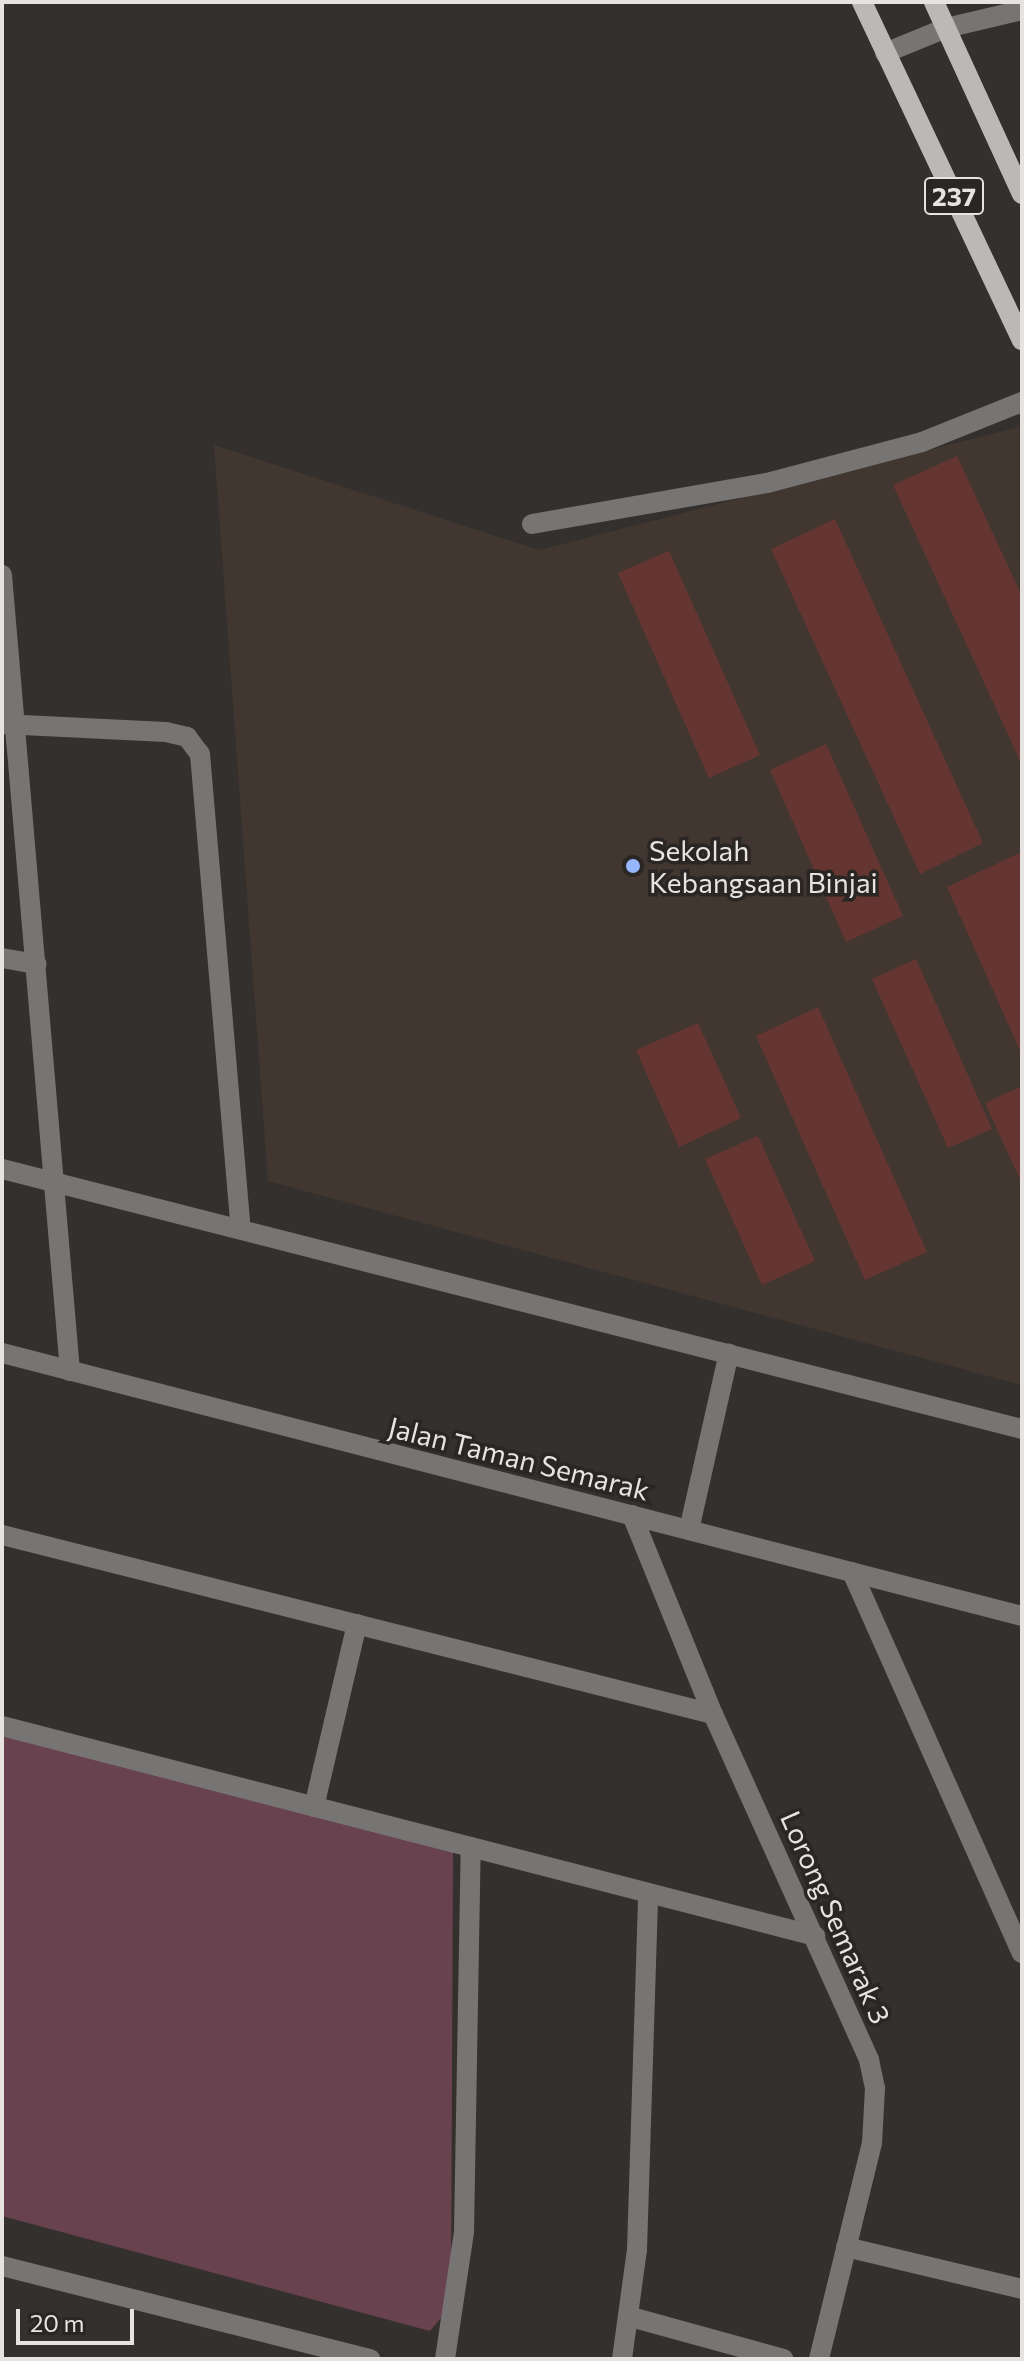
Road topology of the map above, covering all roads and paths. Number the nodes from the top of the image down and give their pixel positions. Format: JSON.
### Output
{"nodes":[{"id":1,"x":862,"y":2,"type":"edge"},
{"id":2,"x":934,"y":2,"type":"edge"},
{"id":3,"x":1022,"y":10,"type":"edge"},
{"id":4,"x":946,"y":28,"type":"junction"},
{"id":5,"x":885,"y":53,"type":"junction"},
{"id":6,"x":1022,"y":194,"type":"edge"},
{"id":7,"x":1022,"y":340,"type":"edge"},
{"id":8,"x":1022,"y":402,"type":"edge"},
{"id":9,"x":532,"y":524,"type":"dead end"},
{"id":10,"x":2,"y":575,"type":"edge"},
{"id":11,"x":9,"y":724,"type":"edge"},
{"id":12,"x":2,"y":958,"type":"edge"},
{"id":13,"x":36,"y":964,"type":"junction"},
{"id":14,"x":2,"y":1169,"type":"edge"},
{"id":15,"x":54,"y":1180,"type":"junction"},
{"id":16,"x":241,"y":1229,"type":"junction"},
{"id":17,"x":2,"y":1353,"type":"edge"},
{"id":18,"x":729,"y":1353,"type":"junction"},
{"id":19,"x":70,"y":1371,"type":"junction"},
{"id":20,"x":1022,"y":1429,"type":"edge"},
{"id":21,"x":632,"y":1515,"type":"junction"},
{"id":22,"x":689,"y":1530,"type":"junction"},
{"id":23,"x":2,"y":1535,"type":"edge"},
{"id":24,"x":852,"y":1572,"type":"junction"},
{"id":25,"x":1022,"y":1616,"type":"edge"},
{"id":26,"x":357,"y":1624,"type":"junction"},
{"id":27,"x":713,"y":1714,"type":"junction"},
{"id":28,"x":2,"y":1726,"type":"edge"},
{"id":29,"x":314,"y":1807,"type":"junction"},
{"id":30,"x":471,"y":1847,"type":"junction"},
{"id":31,"x":648,"y":1893,"type":"junction"},
{"id":32,"x":815,"y":1936,"type":"junction"},
{"id":33,"x":1022,"y":1953,"type":"edge"},
{"id":34,"x":846,"y":2247,"type":"junction"},
{"id":35,"x":2,"y":2266,"type":"edge"},
{"id":36,"x":1022,"y":2289,"type":"edge"},
{"id":37,"x":631,"y":2317,"type":"junction"},
{"id":38,"x":370,"y":2359,"type":"edge"},
{"id":39,"x":445,"y":2359,"type":"edge"},
{"id":40,"x":622,"y":2359,"type":"edge"},
{"id":41,"x":783,"y":2359,"type":"edge"},
{"id":42,"x":819,"y":2359,"type":"edge"}],
"edges":[{"from":1,"to":5,"type":"main road","number":"237"},
{"from":2,"to":4,"type":"main road","number":"237"},
{"from":3,"to":4,"type":"street"},
{"from":4,"to":5,"type":"street"},
{"from":4,"to":6,"type":"main road","number":"237"},
{"from":5,"to":7,"type":"main road","number":"237"},
{"from":8,"to":9,"type":"street"},
{"from":10,"to":11,"type":"street"},
{"from":11,"to":13,"type":"street"},
{"from":11,"to":16,"type":"street"},
{"from":12,"to":13,"type":"street"},
{"from":13,"to":15,"type":"street"},
{"from":14,"to":15,"type":"street"},
{"from":15,"to":16,"type":"street"},
{"from":15,"to":19,"type":"street"},
{"from":16,"to":18,"type":"street"},
{"from":17,"to":19,"type":"street","name":"Jalan Taman Semarak"},
{"from":18,"to":20,"type":"street"},
{"from":18,"to":22,"type":"street"},
{"from":19,"to":21,"type":"street","name":"Jalan Taman Semarak"},
{"from":21,"to":22,"type":"street","name":"Jalan Taman Semarak"},
{"from":21,"to":27,"type":"street","name":"Lorong Semarak 3"},
{"from":22,"to":24,"type":"street","name":"Jalan Taman Semarak"},
{"from":23,"to":26,"type":"street"},
{"from":24,"to":25,"type":"street","name":"Jalan Taman Semarak"},
{"from":24,"to":33,"type":"street"},
{"from":26,"to":27,"type":"street"},
{"from":26,"to":29,"type":"street"},
{"from":27,"to":32,"type":"street","name":"Lorong Semarak 3"},
{"from":28,"to":29,"type":"street"},
{"from":29,"to":30,"type":"street"},
{"from":30,"to":31,"type":"street"},
{"from":30,"to":39,"type":"street"},
{"from":31,"to":32,"type":"street"},
{"from":31,"to":37,"type":"street"},
{"from":32,"to":34,"type":"street","name":"Lorong Semarak 3"},
{"from":34,"to":36,"type":"street"},
{"from":34,"to":42,"type":"street","name":"Lorong Semarak 3"},
{"from":35,"to":38,"type":"street"},
{"from":37,"to":40,"type":"street"},
{"from":37,"to":41,"type":"street"}]}
